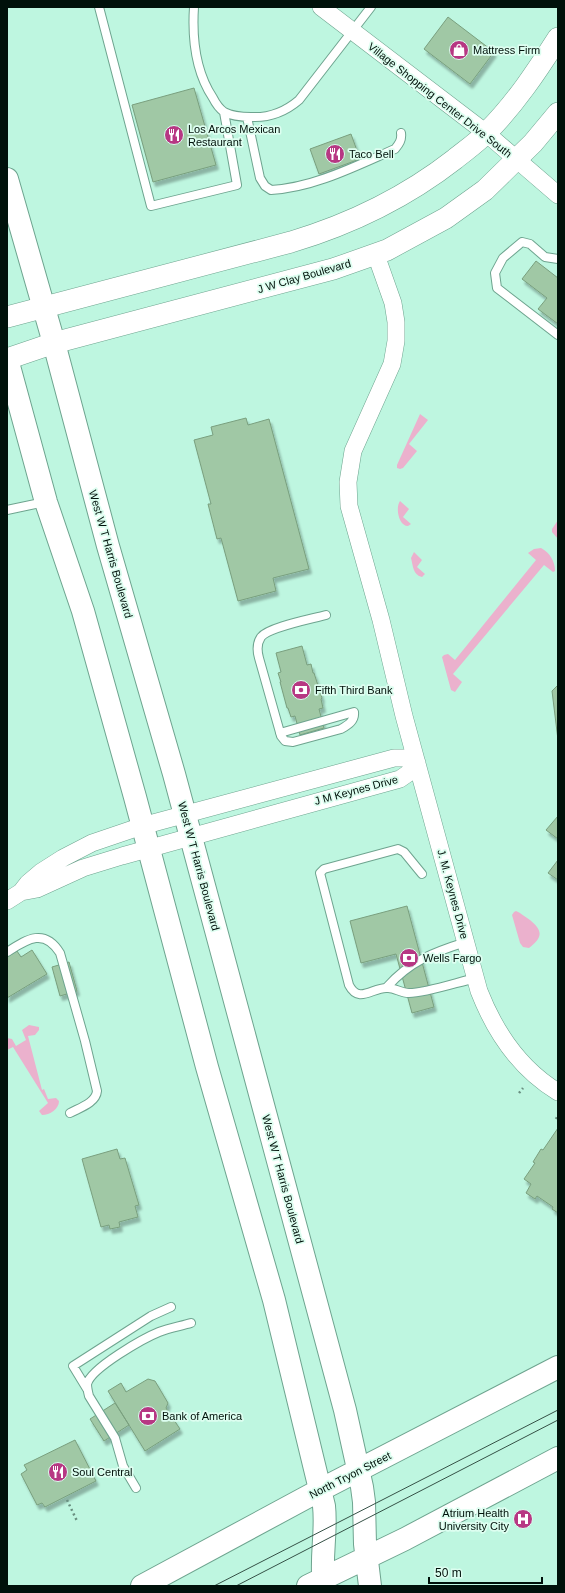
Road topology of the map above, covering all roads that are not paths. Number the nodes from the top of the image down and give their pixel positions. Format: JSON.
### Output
{"nodes":[{"id":1,"x":99,"y":7,"type":"edge"},
{"id":2,"x":194,"y":7,"type":"edge"},
{"id":3,"x":321,"y":7,"type":"edge"},
{"id":4,"x":371,"y":7,"type":"edge"},
{"id":5,"x":352,"y":31,"type":"junction"},
{"id":6,"x":558,"y":38,"type":"edge"},
{"id":7,"x":224,"y":112,"type":"junction"},
{"id":8,"x":558,"y":114,"type":"edge"},
{"id":9,"x":247,"y":117,"type":"junction"},
{"id":10,"x":401,"y":133,"type":"dead end"},
{"id":11,"x":486,"y":134,"type":"junction"},
{"id":12,"x":516,"y":160,"type":"junction"},
{"id":13,"x":7,"y":179,"type":"edge"},
{"id":14,"x":558,"y":195,"type":"edge"},
{"id":15,"x":376,"y":255,"type":"junction"},
{"id":16,"x":558,"y":259,"type":"edge"},
{"id":17,"x":43,"y":307,"type":"junction"},
{"id":18,"x":7,"y":317,"type":"edge"},
{"id":19,"x":558,"y":335,"type":"edge"},
{"id":20,"x":54,"y":343,"type":"junction"},
{"id":21,"x":7,"y":359,"type":"edge"},
{"id":22,"x":46,"y":502,"type":"junction"},
{"id":23,"x":7,"y":510,"type":"edge"},
{"id":24,"x":326,"y":615,"type":"dead end"},
{"id":25,"x":280,"y":733,"type":"junction"},
{"id":26,"x":417,"y":763,"type":"junction"},
{"id":27,"x":184,"y":814,"type":"junction"},
{"id":28,"x":142,"y":826,"type":"junction"},
{"id":29,"x":190,"y":837,"type":"junction"},
{"id":30,"x":148,"y":848,"type":"junction"},
{"id":31,"x":422,"y":874,"type":"dead end"},
{"id":32,"x":14,"y":897,"type":"edge"},
{"id":33,"x":466,"y":942,"type":"junction"},
{"id":34,"x":7,"y":952,"type":"edge"},
{"id":35,"x":476,"y":978,"type":"junction"},
{"id":36,"x":387,"y":987,"type":"junction"},
{"id":37,"x":558,"y":1092,"type":"edge"},
{"id":38,"x":70,"y":1113,"type":"dead end"},
{"id":39,"x":172,"y":1307,"type":"dead end"},
{"id":40,"x":191,"y":1323,"type":"dead end"},
{"id":41,"x":558,"y":1367,"type":"edge"},
{"id":42,"x":87,"y":1389,"type":"junction"},
{"id":43,"x":558,"y":1458,"type":"edge"},
{"id":44,"x":359,"y":1470,"type":"junction"},
{"id":45,"x":136,"y":1488,"type":"dead end"},
{"id":46,"x":320,"y":1490,"type":"junction"},
{"id":47,"x":367,"y":1558,"type":"junction"},
{"id":48,"x":318,"y":1583,"type":"edge"},
{"id":49,"x":142,"y":1586,"type":"edge"},
{"id":50,"x":370,"y":1586,"type":"edge"}],
"edges":[{"from":1,"to":7,"type":"lane"},
{"from":2,"to":7,"type":"lane"},
{"from":3,"to":5,"type":"street","name":"Village Shopping Center Drive South"},
{"from":4,"to":5,"type":"lane"},
{"from":5,"to":9,"type":"lane"},
{"from":5,"to":11,"type":"street","name":"Village Shopping Center Drive South"},
{"from":6,"to":11,"type":"street"},
{"from":7,"to":9,"type":"lane"},
{"from":8,"to":12,"type":"street","name":"J W Clay Boulevard"},
{"from":9,"to":10,"type":"lane"},
{"from":11,"to":12,"type":"street","name":"Village Shopping Center Drive South"},
{"from":11,"to":17,"type":"street"},
{"from":12,"to":14,"type":"street","name":"Village Shopping Center Drive South"},
{"from":12,"to":15,"type":"street","name":"J W Clay Boulevard"},
{"from":13,"to":17,"type":"main road","name":"West W T Harris Boulevard"},
{"from":15,"to":20,"type":"street","name":"J W Clay Boulevard"},
{"from":15,"to":26,"type":"street","name":"J. M. Keynes Drive"},
{"from":16,"to":19,"type":"lane"},
{"from":17,"to":18,"type":"street"},
{"from":17,"to":20,"type":"main road","name":"West W T Harris Boulevard"},
{"from":20,"to":21,"type":"street","name":"J W Clay Boulevard"},
{"from":20,"to":27,"type":"main road","name":"West W T Harris Boulevard"},
{"from":21,"to":22,"type":"main road"},
{"from":22,"to":23,"type":"lane"},
{"from":22,"to":28,"type":"main road"},
{"from":24,"to":25,"type":"lane"},
{"from":25,"to":25,"type":"lane"},
{"from":26,"to":27,"type":"street","name":"J M Keynes Drive"},
{"from":26,"to":29,"type":"street","name":"J M Keynes Drive"},
{"from":26,"to":33,"type":"street","name":"J. M. Keynes Drive"},
{"from":27,"to":28,"type":"street","name":"J M Keynes Drive"},
{"from":27,"to":29,"type":"main road","name":"West W T Harris Boulevard"},
{"from":28,"to":30,"type":"main road"},
{"from":28,"to":32,"type":"street","name":"J M Keynes Drive"},
{"from":29,"to":30,"type":"street","name":"J M Keynes Drive"},
{"from":29,"to":44,"type":"main road","name":"West W T Harris Boulevard"},
{"from":30,"to":32,"type":"street","name":"J M Keynes Drive"},
{"from":30,"to":46,"type":"main road"},
{"from":31,"to":36,"type":"lane"},
{"from":33,"to":35,"type":"street","name":"J. M. Keynes Drive"},
{"from":33,"to":36,"type":"lane"},
{"from":34,"to":38,"type":"lane"},
{"from":35,"to":36,"type":"lane"},
{"from":35,"to":37,"type":"street","name":"J. M. Keynes Drive"},
{"from":39,"to":42,"type":"lane"},
{"from":40,"to":42,"type":"lane"},
{"from":41,"to":44,"type":"main road","name":"North Tryon Street"},
{"from":42,"to":45,"type":"lane"},
{"from":43,"to":47,"type":"main road"},
{"from":44,"to":46,"type":"main road","name":"North Tryon Street"},
{"from":44,"to":47,"type":"main road","name":"West W T Harris Boulevard"},
{"from":46,"to":48,"type":"main road"},
{"from":46,"to":49,"type":"main road","name":"North Tryon Street"},
{"from":47,"to":48,"type":"main road"},
{"from":47,"to":50,"type":"main road","name":"West W T Harris Boulevard"}]}
